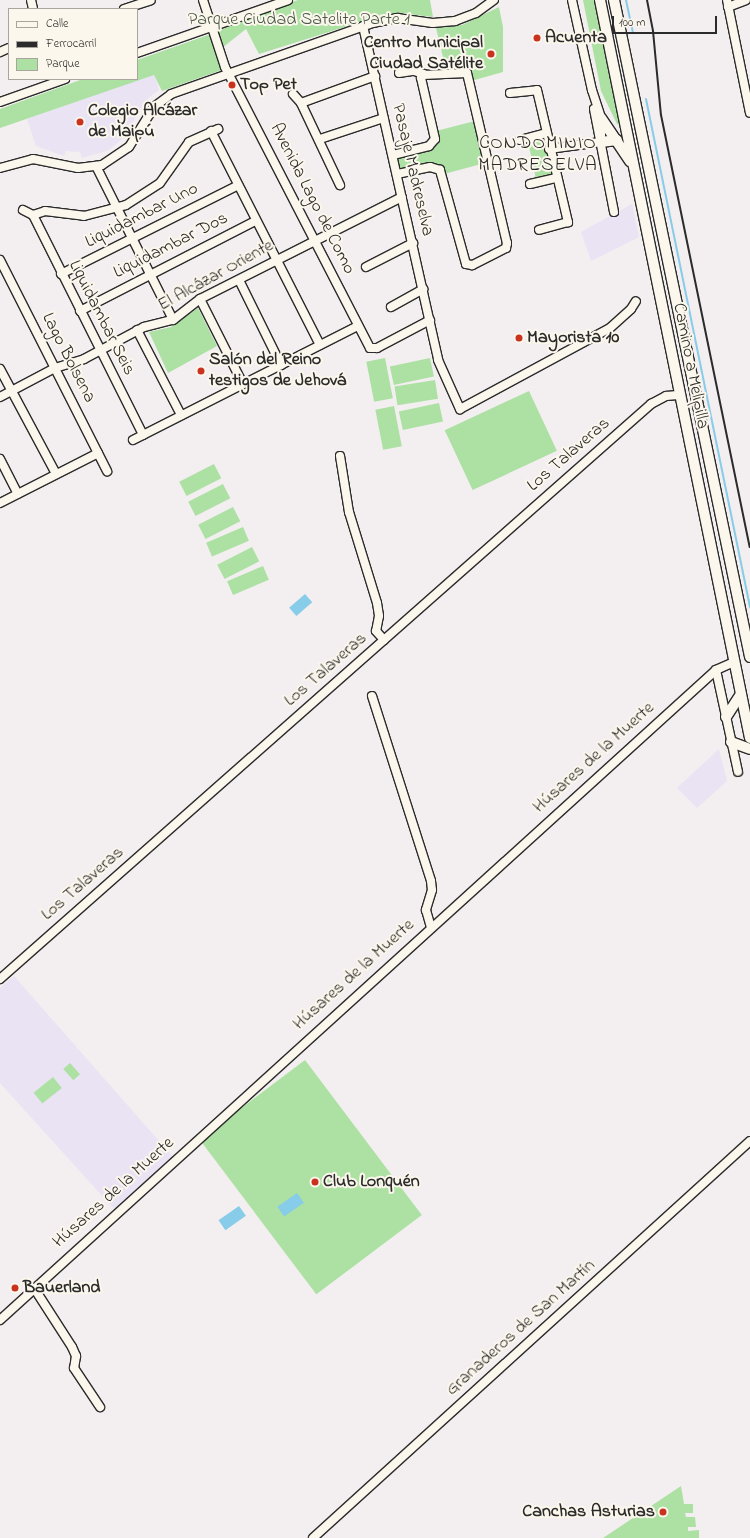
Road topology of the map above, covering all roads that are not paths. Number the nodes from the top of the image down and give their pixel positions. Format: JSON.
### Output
{"nodes":[{"id":1,"x":151,"y":0,"type":"edge"},
{"id":2,"x":203,"y":0,"type":"edge"},
{"id":3,"x":288,"y":0,"type":"edge"},
{"id":4,"x":494,"y":0,"type":"edge"},
{"id":5,"x":572,"y":0,"type":"edge"},
{"id":6,"x":600,"y":0,"type":"edge"},
{"id":7,"x":614,"y":0,"type":"edge"},
{"id":8,"x":746,"y":0,"type":"edge"},
{"id":9,"x":728,"y":4,"type":"edge"},
{"id":10,"x":127,"y":8,"type":"edge"},
{"id":11,"x":363,"y":26,"type":"junction"},
{"id":12,"x":211,"y":27,"type":"junction"},
{"id":13,"x":138,"y":54,"type":"edge"},
{"id":14,"x":229,"y":73,"type":"junction"},
{"id":15,"x":399,"y":73,"type":"dead end"},
{"id":16,"x":424,"y":74,"type":"junction"},
{"id":17,"x":375,"y":76,"type":"junction"},
{"id":18,"x":53,"y":81,"type":"edge"},
{"id":19,"x":592,"y":90,"type":"junction"},
{"id":20,"x":510,"y":93,"type":"dead end"},
{"id":21,"x":293,"y":94,"type":"dead end"},
{"id":22,"x":0,"y":102,"type":"edge"},
{"id":23,"x":302,"y":102,"type":"junction"},
{"id":24,"x":750,"y":113,"type":"edge"},
{"id":25,"x":384,"y":118,"type":"junction"},
{"id":26,"x":601,"y":118,"type":"junction"},
{"id":27,"x":546,"y":133,"type":"junction"},
{"id":28,"x":320,"y":139,"type":"junction"},
{"id":29,"x":520,"y":140,"type":"dead end"},
{"id":30,"x":617,"y":140,"type":"junction"},
{"id":31,"x":601,"y":142,"type":"junction"},
{"id":32,"x":549,"y":149,"type":"junction"},
{"id":33,"x":393,"y":155,"type":"junction"},
{"id":34,"x":633,"y":165,"type":"junction"},
{"id":35,"x":96,"y":166,"type":"junction"},
{"id":36,"x":0,"y":168,"type":"edge"},
{"id":37,"x":397,"y":174,"type":"junction"},
{"id":38,"x":556,"y":178,"type":"junction"},
{"id":39,"x":530,"y":184,"type":"dead end"},
{"id":40,"x":340,"y":185,"type":"dead end"},
{"id":41,"x":237,"y":186,"type":"junction"},
{"id":42,"x":402,"y":197,"type":"junction"},
{"id":43,"x":22,"y":210,"type":"dead end"},
{"id":44,"x":116,"y":210,"type":"junction"},
{"id":45,"x":614,"y":212,"type":"dead end"},
{"id":46,"x":33,"y":215,"type":"junction"},
{"id":47,"x":255,"y":221,"type":"junction"},
{"id":48,"x":539,"y":230,"type":"dead end"},
{"id":49,"x":132,"y":240,"type":"junction"},
{"id":50,"x":315,"y":241,"type":"junction"},
{"id":51,"x":413,"y":243,"type":"junction"},
{"id":52,"x":0,"y":260,"type":"edge"},
{"id":53,"x":276,"y":261,"type":"junction"},
{"id":54,"x":366,"y":267,"type":"dead end"},
{"id":55,"x":61,"y":274,"type":"junction"},
{"id":56,"x":149,"y":275,"type":"junction"},
{"id":57,"x":239,"y":280,"type":"junction"},
{"id":58,"x":423,"y":289,"type":"junction"},
{"id":59,"x":200,"y":299,"type":"junction"},
{"id":60,"x":636,"y":301,"type":"dead end"},
{"id":61,"x":391,"y":307,"type":"dead end"},
{"id":62,"x":80,"y":311,"type":"junction"},
{"id":63,"x":173,"y":320,"type":"junction"},
{"id":64,"x":430,"y":320,"type":"junction"},
{"id":65,"x":358,"y":326,"type":"junction"},
{"id":66,"x":137,"y":330,"type":"junction"},
{"id":67,"x":320,"y":345,"type":"junction"},
{"id":68,"x":100,"y":350,"type":"junction"},
{"id":69,"x":281,"y":365,"type":"junction"},
{"id":70,"x":55,"y":368,"type":"junction"},
{"id":71,"x":0,"y":369,"type":"edge"},
{"id":72,"x":691,"y":371,"type":"junction"},
{"id":73,"x":675,"y":375,"type":"junction"},
{"id":74,"x":243,"y":384,"type":"junction"},
{"id":75,"x":12,"y":391,"type":"junction"},
{"id":76,"x":695,"y":392,"type":"junction"},
{"id":77,"x":678,"y":395,"type":"junction"},
{"id":78,"x":0,"y":397,"type":"edge"},
{"id":79,"x":181,"y":415,"type":"junction"},
{"id":80,"x":143,"y":435,"type":"junction"},
{"id":81,"x":133,"y":440,"type":"dead end"},
{"id":82,"x":98,"y":453,"type":"junction"},
{"id":83,"x":340,"y":456,"type":"dead end"},
{"id":84,"x":0,"y":459,"type":"edge"},
{"id":85,"x":107,"y":472,"type":"dead end"},
{"id":86,"x":56,"y":474,"type":"junction"},
{"id":87,"x":18,"y":494,"type":"junction"},
{"id":88,"x":0,"y":503,"type":"edge"},
{"id":89,"x":384,"y":640,"type":"junction"},
{"id":90,"x":750,"y":657,"type":"edge"},
{"id":91,"x":734,"y":662,"type":"junction"},
{"id":92,"x":716,"y":670,"type":"junction"},
{"id":93,"x":741,"y":694,"type":"junction"},
{"id":94,"x":372,"y":696,"type":"dead end"},
{"id":95,"x":726,"y":717,"type":"junction"},
{"id":96,"x":750,"y":738,"type":"edge"},
{"id":97,"x":731,"y":742,"type":"junction"},
{"id":98,"x":750,"y":750,"type":"edge"},
{"id":99,"x":738,"y":772,"type":"dead end"},
{"id":100,"x":432,"y":927,"type":"junction"},
{"id":101,"x":0,"y":979,"type":"edge"},
{"id":102,"x":750,"y":1141,"type":"edge"},
{"id":103,"x":34,"y":1288,"type":"junction"},
{"id":104,"x":0,"y":1320,"type":"edge"},
{"id":105,"x":100,"y":1407,"type":"dead end"},
{"id":106,"x":313,"y":1538,"type":"edge"}],
"edges":[{"from":1,"to":10,"type":"street"},
{"from":2,"to":12,"type":"street","name":"Avenida Lago de Como"},
{"from":3,"to":12,"type":"street"},
{"from":4,"to":11,"type":"street"},
{"from":5,"to":19,"type":"street"},
{"from":6,"to":34,"type":"main road","name":"Camino a Melipilla"},
{"from":7,"to":72,"type":"main road","name":"Camino a Melipilla"},
{"from":8,"to":9,"type":"street"},
{"from":9,"to":24,"type":"street"},
{"from":11,"to":14,"type":"street"},
{"from":11,"to":17,"type":"street","name":"Pasaje Madreselva"},
{"from":12,"to":13,"type":"street"},
{"from":12,"to":14,"type":"street","name":"Avenida Lago de Como"},
{"from":14,"to":35,"type":"street"},
{"from":14,"to":50,"type":"street","name":"Avenida Lago de Como"},
{"from":15,"to":16,"type":"street"},
{"from":16,"to":33,"type":"street"},
{"from":16,"to":37,"type":"street"},
{"from":17,"to":23,"type":"street"},
{"from":17,"to":25,"type":"street","name":"Pasaje Madreselva"},
{"from":18,"to":22,"type":"street"},
{"from":19,"to":26,"type":"street"},
{"from":19,"to":31,"type":"street"},
{"from":20,"to":27,"type":"street"},
{"from":21,"to":23,"type":"street"},
{"from":23,"to":28,"type":"street"},
{"from":25,"to":28,"type":"street"},
{"from":25,"to":33,"type":"street","name":"Pasaje Madreselva"},
{"from":26,"to":30,"type":"main road"},
{"from":26,"to":31,"type":"street"},
{"from":27,"to":29,"type":"street"},
{"from":27,"to":32,"type":"street"},
{"from":28,"to":40,"type":"street"},
{"from":30,"to":31,"type":"main road"},
{"from":30,"to":34,"type":"main road"},
{"from":31,"to":32,"type":"street"},
{"from":31,"to":45,"type":"street"},
{"from":32,"to":38,"type":"street"},
{"from":33,"to":37,"type":"street","name":"Pasaje Madreselva"},
{"from":34,"to":73,"type":"main road","name":"Camino a Melipilla"},
{"from":35,"to":36,"type":"street"},
{"from":35,"to":44,"type":"street"},
{"from":37,"to":42,"type":"street","name":"Pasaje Madreselva"},
{"from":38,"to":39,"type":"street"},
{"from":38,"to":48,"type":"street"},
{"from":41,"to":44,"type":"street"},
{"from":41,"to":47,"type":"street"},
{"from":41,"to":49,"type":"street","name":"Liquidambar Uno"},
{"from":42,"to":50,"type":"street","name":"El Alcázar Oriente"},
{"from":42,"to":51,"type":"street","name":"Pasaje Madreselva"},
{"from":43,"to":46,"type":"street"},
{"from":44,"to":46,"type":"street"},
{"from":44,"to":49,"type":"street"},
{"from":46,"to":55,"type":"street","name":"Liquidambar Seis"},
{"from":47,"to":53,"type":"street"},
{"from":47,"to":56,"type":"street","name":"Liquidambar Dos"},
{"from":49,"to":55,"type":"street","name":"Liquidambar Uno"},
{"from":49,"to":56,"type":"street"},
{"from":50,"to":53,"type":"street","name":"El Alcázar Oriente"},
{"from":50,"to":65,"type":"street","name":"Avenida Lago de Como"},
{"from":51,"to":54,"type":"street"},
{"from":51,"to":58,"type":"street","name":"Pasaje Madreselva"},
{"from":52,"to":70,"type":"street","name":"Lago Bolsena"},
{"from":53,"to":57,"type":"street","name":"El Alcázar Oriente"},
{"from":53,"to":67,"type":"street"},
{"from":55,"to":62,"type":"street","name":"Liquidambar Seis"},
{"from":56,"to":62,"type":"street","name":"Liquidambar Dos"},
{"from":56,"to":63,"type":"street"},
{"from":57,"to":59,"type":"street","name":"El Alcázar Oriente"},
{"from":57,"to":69,"type":"street"},
{"from":58,"to":61,"type":"street"},
{"from":58,"to":64,"type":"street","name":"Pasaje Madreselva"},
{"from":59,"to":63,"type":"street","name":"El Alcázar Oriente"},
{"from":59,"to":74,"type":"street"},
{"from":60,"to":64,"type":"street","name":"Pasaje Madreselva"},
{"from":62,"to":68,"type":"street","name":"Liquidambar Seis"},
{"from":63,"to":66,"type":"street","name":"El Alcázar Oriente"},
{"from":64,"to":65,"type":"street","name":"Avenida Lago de Como"},
{"from":65,"to":67,"type":"street"},
{"from":66,"to":68,"type":"street","name":"El Alcázar Oriente"},
{"from":66,"to":79,"type":"street"},
{"from":67,"to":69,"type":"street"},
{"from":68,"to":70,"type":"street","name":"El Alcázar Oriente"},
{"from":68,"to":80,"type":"street","name":"Liquidambar Seis"},
{"from":69,"to":74,"type":"street"},
{"from":70,"to":75,"type":"street","name":"El Alcázar Oriente"},
{"from":70,"to":82,"type":"street","name":"Lago Bolsena"},
{"from":71,"to":75,"type":"street"},
{"from":72,"to":73,"type":"main road"},
{"from":72,"to":76,"type":"main road","name":"Camino a Melipilla"},
{"from":73,"to":77,"type":"main road","name":"Camino a Melipilla"},
{"from":74,"to":79,"type":"street"},
{"from":75,"to":78,"type":"street","name":"El Alcázar Oriente"},
{"from":75,"to":86,"type":"street"},
{"from":76,"to":77,"type":"main road"},
{"from":76,"to":90,"type":"main road","name":"Camino a Melipilla"},
{"from":77,"to":89,"type":"street","name":"Los Talaveras"},
{"from":77,"to":91,"type":"main road","name":"Camino a Melipilla"},
{"from":79,"to":80,"type":"street"},
{"from":80,"to":81,"type":"street"},
{"from":82,"to":85,"type":"street","name":"Lago Bolsena"},
{"from":82,"to":86,"type":"street"},
{"from":83,"to":89,"type":"street"},
{"from":84,"to":87,"type":"street"},
{"from":86,"to":87,"type":"street"},
{"from":87,"to":88,"type":"street"},
{"from":89,"to":101,"type":"street","name":"Los Talaveras"},
{"from":91,"to":92,"type":"street","name":"Húsares de la Muerte"},
{"from":91,"to":93,"type":"main road","name":"Camino a Melipilla"},
{"from":92,"to":95,"type":"street"},
{"from":92,"to":100,"type":"street","name":"Húsares de la Muerte"},
{"from":93,"to":95,"type":"main road"},
{"from":93,"to":96,"type":"main road","name":"Camino a Melipilla"},
{"from":94,"to":100,"type":"street"},
{"from":95,"to":97,"type":"street"},
{"from":97,"to":98,"type":"main road"},
{"from":97,"to":99,"type":"street"},
{"from":100,"to":103,"type":"street","name":"Húsares de la Muerte"},
{"from":102,"to":106,"type":"street","name":"Granaderos de San Martín"},
{"from":103,"to":104,"type":"street","name":"Húsares de la Muerte"},
{"from":103,"to":105,"type":"street"}]}
